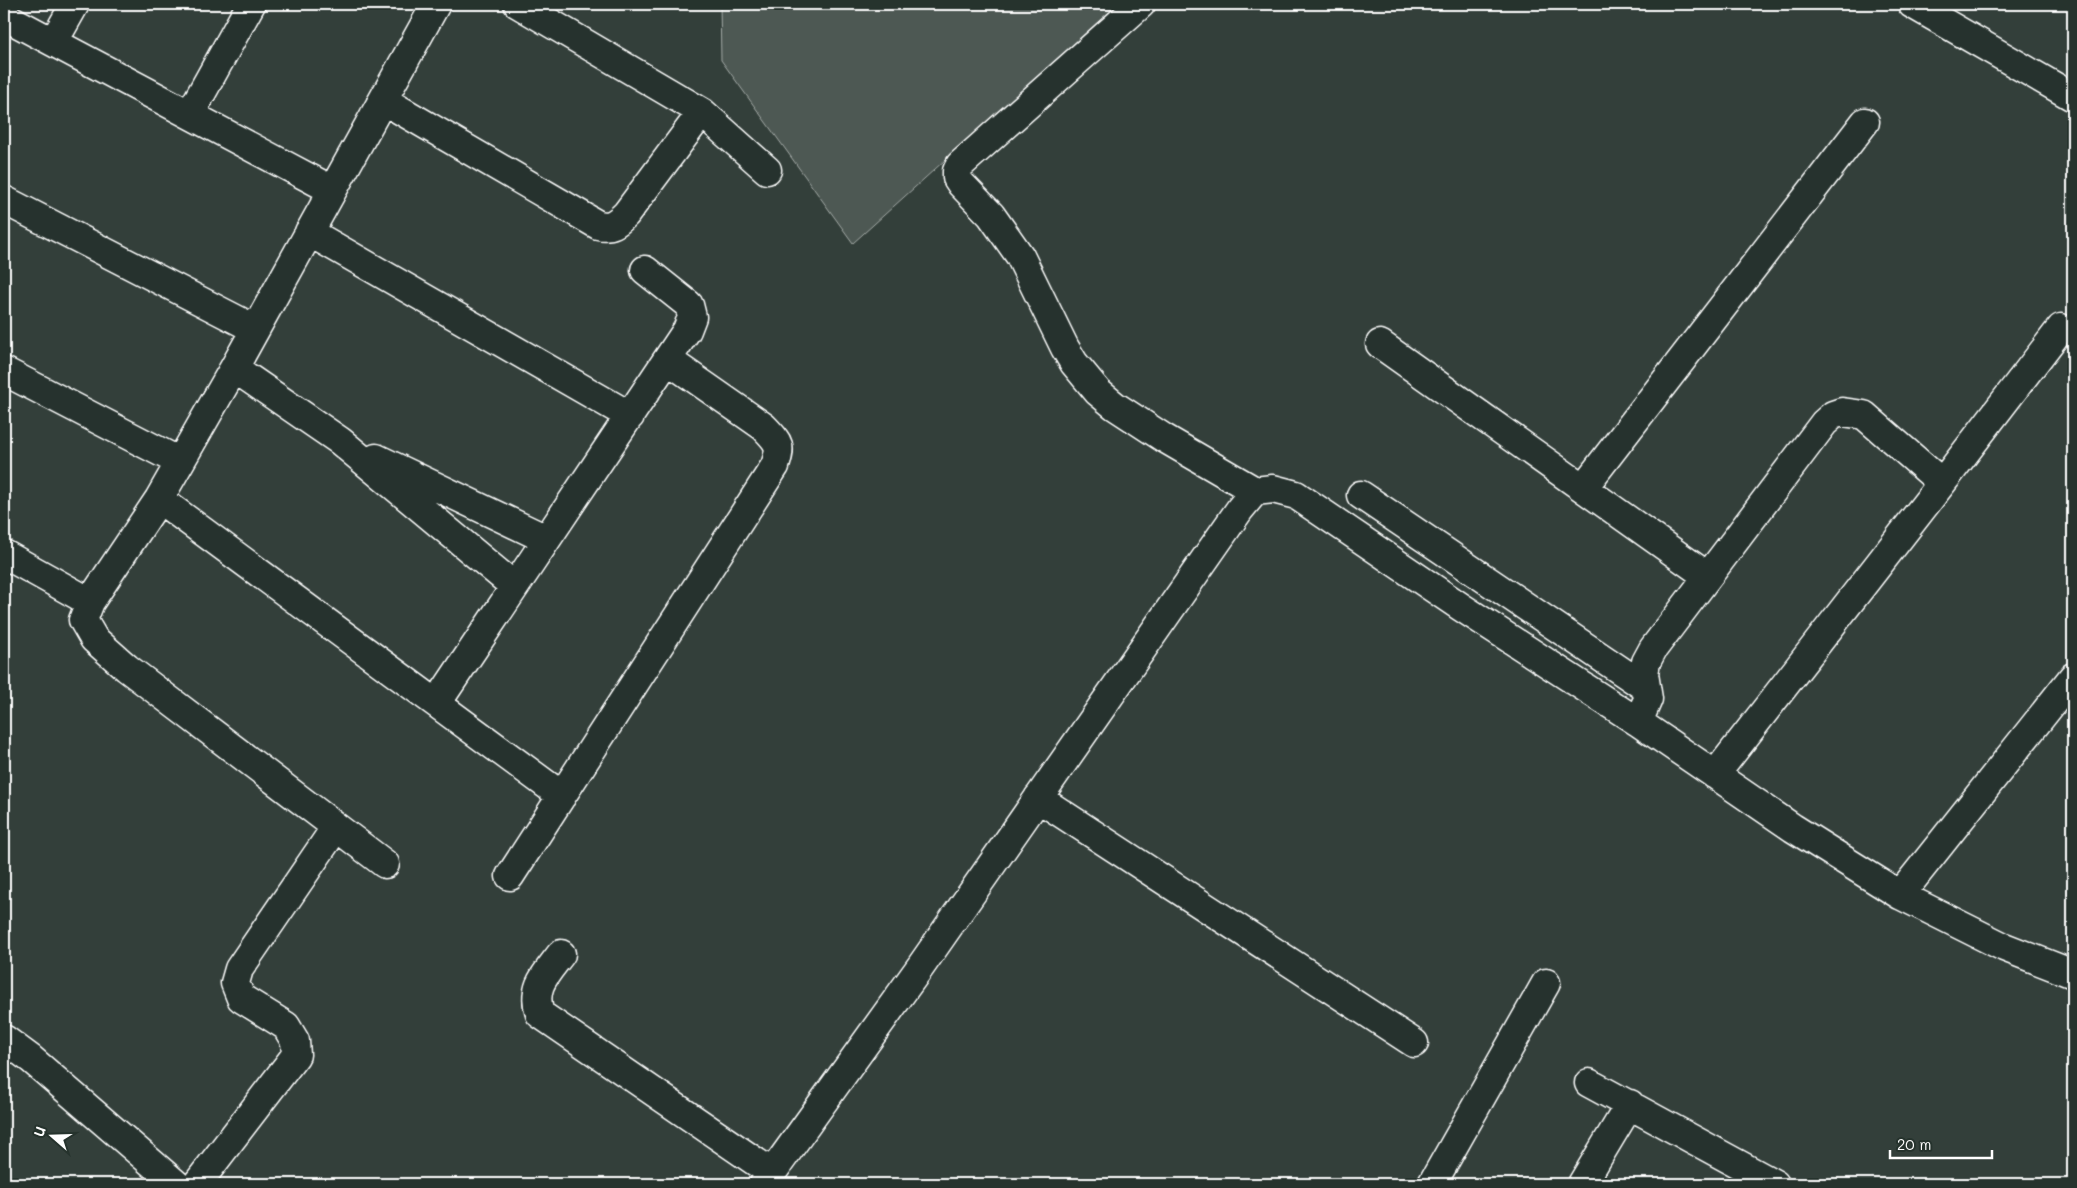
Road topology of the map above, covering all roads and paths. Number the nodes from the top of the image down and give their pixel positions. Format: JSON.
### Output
{"nodes":[{"id":1,"x":75,"y":4,"type":"edge"},
{"id":2,"x":251,"y":4,"type":"edge"},
{"id":3,"x":436,"y":4,"type":"edge"},
{"id":4,"x":518,"y":4,"type":"edge"},
{"id":5,"x":1142,"y":4,"type":"edge"},
{"id":6,"x":1912,"y":4,"type":"edge"},
{"id":7,"x":4,"y":16,"type":"edge"},
{"id":8,"x":54,"y":41,"type":"junction"},
{"id":9,"x":2073,"y":97,"type":"edge"},
{"id":10,"x":383,"y":100,"type":"junction"},
{"id":11,"x":702,"y":112,"type":"junction"},
{"id":12,"x":190,"y":114,"type":"junction"},
{"id":13,"x":1865,"y":122,"type":"dead end"},
{"id":14,"x":767,"y":170,"type":"dead end"},
{"id":15,"x":332,"y":190,"type":"junction"},
{"id":16,"x":4,"y":200,"type":"edge"},
{"id":17,"x":309,"y":232,"type":"junction"},
{"id":18,"x":645,"y":270,"type":"dead end"},
{"id":19,"x":255,"y":328,"type":"junction"},
{"id":20,"x":2061,"y":328,"type":"dead end"},
{"id":21,"x":1380,"y":344,"type":"dead end"},
{"id":22,"x":668,"y":360,"type":"junction"},
{"id":23,"x":234,"y":368,"type":"junction"},
{"id":24,"x":4,"y":371,"type":"edge"},
{"id":25,"x":630,"y":416,"type":"junction"},
{"id":26,"x":340,"y":441,"type":"junction"},
{"id":27,"x":180,"y":462,"type":"junction"},
{"id":28,"x":1942,"y":483,"type":"junction"},
{"id":29,"x":1583,"y":488,"type":"junction"},
{"id":30,"x":1255,"y":491,"type":"junction"},
{"id":31,"x":1360,"y":495,"type":"dead end"},
{"id":32,"x":159,"y":499,"type":"junction"},
{"id":33,"x":546,"y":539,"type":"junction"},
{"id":34,"x":4,"y":554,"type":"edge"},
{"id":35,"x":1707,"y":576,"type":"junction"},
{"id":36,"x":514,"y":586,"type":"junction"},
{"id":37,"x":90,"y":602,"type":"junction"},
{"id":38,"x":2073,"y":677,"type":"edge"},
{"id":39,"x":1645,"y":687,"type":"junction"},
{"id":40,"x":437,"y":703,"type":"junction"},
{"id":41,"x":1638,"y":722,"type":"junction"},
{"id":42,"x":1715,"y":776,"type":"junction"},
{"id":43,"x":562,"y":796,"type":"junction"},
{"id":44,"x":1038,"y":798,"type":"junction"},
{"id":45,"x":336,"y":826,"type":"junction"},
{"id":46,"x":385,"y":864,"type":"dead end"},
{"id":47,"x":510,"y":876,"type":"dead end"},
{"id":48,"x":1900,"y":895,"type":"junction"},
{"id":49,"x":562,"y":954,"type":"dead end"},
{"id":50,"x":2073,"y":974,"type":"edge"},
{"id":51,"x":1546,"y":983,"type":"dead end"},
{"id":52,"x":4,"y":1039,"type":"edge"},
{"id":53,"x":1414,"y":1044,"type":"dead end"},
{"id":54,"x":1589,"y":1083,"type":"dead end"},
{"id":55,"x":1630,"y":1104,"type":"junction"},
{"id":56,"x":768,"y":1179,"type":"edge"},
{"id":57,"x":1757,"y":1180,"type":"edge"},
{"id":58,"x":176,"y":1184,"type":"edge"},
{"id":59,"x":197,"y":1184,"type":"edge"},
{"id":60,"x":1432,"y":1184,"type":"edge"},
{"id":61,"x":1582,"y":1184,"type":"edge"}],
"edges":[{"from":1,"to":8,"type":"street"},
{"from":2,"to":12,"type":"street"},
{"from":3,"to":10,"type":"street"},
{"from":4,"to":11,"type":"street"},
{"from":5,"to":30,"type":"street"},
{"from":6,"to":9,"type":"street"},
{"from":7,"to":8,"type":"street"},
{"from":8,"to":12,"type":"street"},
{"from":10,"to":11,"type":"street"},
{"from":10,"to":15,"type":"street"},
{"from":11,"to":14,"type":"street"},
{"from":12,"to":15,"type":"street"},
{"from":13,"to":29,"type":"street"},
{"from":15,"to":17,"type":"street"},
{"from":16,"to":19,"type":"street"},
{"from":17,"to":19,"type":"street"},
{"from":17,"to":25,"type":"street"},
{"from":18,"to":22,"type":"street"},
{"from":19,"to":23,"type":"street"},
{"from":20,"to":28,"type":"street"},
{"from":21,"to":29,"type":"street"},
{"from":22,"to":25,"type":"street"},
{"from":22,"to":43,"type":"street"},
{"from":23,"to":26,"type":"street"},
{"from":23,"to":27,"type":"street"},
{"from":24,"to":27,"type":"street"},
{"from":25,"to":33,"type":"street"},
{"from":26,"to":33,"type":"street"},
{"from":26,"to":36,"type":"street"},
{"from":27,"to":32,"type":"street"},
{"from":28,"to":35,"type":"street"},
{"from":28,"to":42,"type":"street"},
{"from":29,"to":35,"type":"street"},
{"from":30,"to":41,"type":"street"},
{"from":30,"to":44,"type":"street"},
{"from":31,"to":39,"type":"street"},
{"from":32,"to":37,"type":"street"},
{"from":32,"to":40,"type":"street"},
{"from":33,"to":36,"type":"street"},
{"from":34,"to":37,"type":"street"},
{"from":35,"to":39,"type":"street"},
{"from":36,"to":40,"type":"street"},
{"from":37,"to":45,"type":"street"},
{"from":38,"to":48,"type":"street"},
{"from":39,"to":41,"type":"street"},
{"from":40,"to":43,"type":"street"},
{"from":41,"to":42,"type":"street"},
{"from":42,"to":48,"type":"street"},
{"from":43,"to":47,"type":"street"},
{"from":44,"to":53,"type":"street"},
{"from":44,"to":56,"type":"street"},
{"from":45,"to":46,"type":"street"},
{"from":45,"to":59,"type":"street"},
{"from":48,"to":50,"type":"street"},
{"from":49,"to":56,"type":"street"},
{"from":51,"to":60,"type":"street"},
{"from":52,"to":58,"type":"street"},
{"from":54,"to":55,"type":"street"},
{"from":55,"to":57,"type":"street"},
{"from":55,"to":61,"type":"street"}]}
